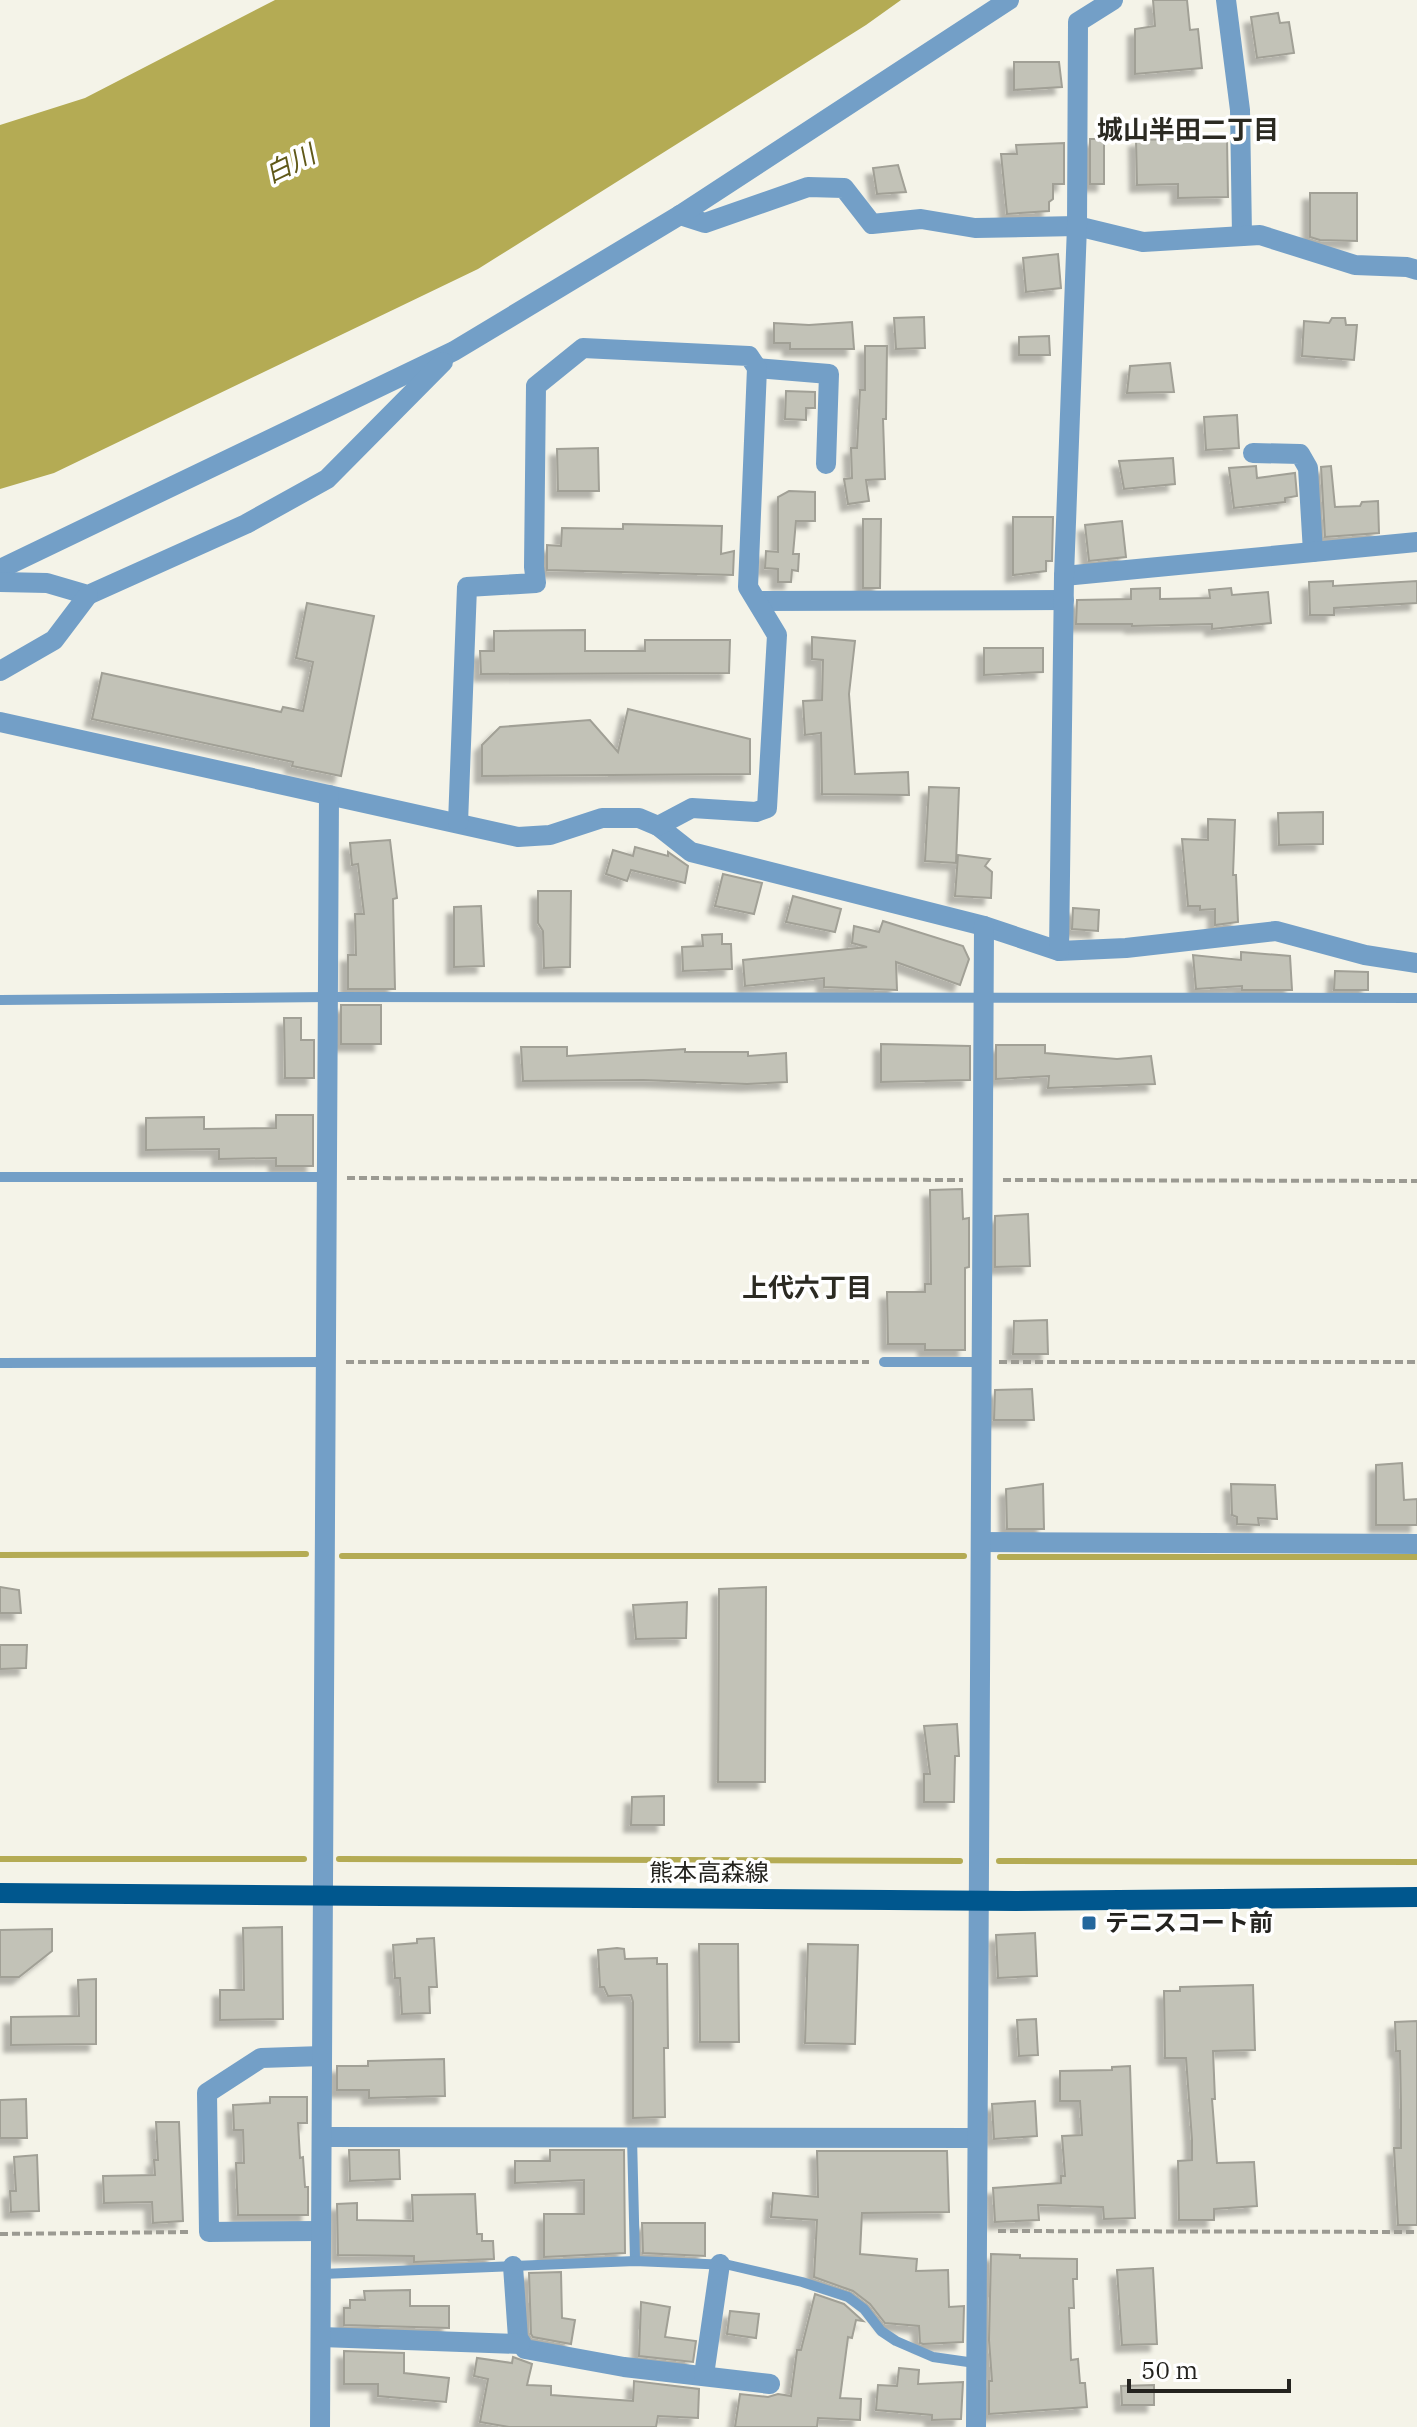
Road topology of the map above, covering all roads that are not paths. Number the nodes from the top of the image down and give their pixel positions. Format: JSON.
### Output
{"nodes":[{"id":1,"x":1009,"y":0,"type":"edge"},
{"id":2,"x":1113,"y":0,"type":"edge"},
{"id":3,"x":1226,"y":0,"type":"edge"},
{"id":4,"x":680,"y":215,"type":"junction"},
{"id":5,"x":1077,"y":226,"type":"junction"},
{"id":6,"x":1242,"y":236,"type":"junction"},
{"id":7,"x":1417,"y":270,"type":"edge"},
{"id":8,"x":454,"y":351,"type":"junction"},
{"id":9,"x":757,"y":368,"type":"junction"},
{"id":10,"x":1253,"y":453,"type":"dead end"},
{"id":11,"x":826,"y":464,"type":"dead end"},
{"id":12,"x":1417,"y":542,"type":"edge"},
{"id":13,"x":1313,"y":552,"type":"junction"},
{"id":14,"x":0,"y":569,"type":"edge"},
{"id":15,"x":1064,"y":576,"type":"junction"},
{"id":16,"x":0,"y":582,"type":"edge"},
{"id":17,"x":88,"y":595,"type":"junction"},
{"id":18,"x":1064,"y":600,"type":"junction"},
{"id":19,"x":759,"y":601,"type":"junction"},
{"id":20,"x":0,"y":671,"type":"edge"},
{"id":21,"x":0,"y":722,"type":"edge"},
{"id":22,"x":329,"y":795,"type":"junction"},
{"id":23,"x":458,"y":823,"type":"junction"},
{"id":24,"x":658,"y":826,"type":"junction"},
{"id":25,"x":984,"y":926,"type":"junction"},
{"id":26,"x":1059,"y":951,"type":"junction"},
{"id":27,"x":1417,"y":963,"type":"edge"},
{"id":28,"x":328,"y":997,"type":"junction"},
{"id":29,"x":1417,"y":998,"type":"edge"},
{"id":30,"x":984,"y":999,"type":"junction"},
{"id":31,"x":0,"y":1000,"type":"edge"},
{"id":32,"x":0,"y":1177,"type":"edge"},
{"id":33,"x":327,"y":1177,"type":"junction"},
{"id":34,"x":325,"y":1362,"type":"junction"},
{"id":35,"x":884,"y":1362,"type":"road end"},
{"id":36,"x":982,"y":1362,"type":"junction"},
{"id":37,"x":0,"y":1363,"type":"edge"},
{"id":38,"x":981,"y":1542,"type":"junction"},
{"id":39,"x":1417,"y":1544,"type":"edge"},
{"id":40,"x":0,"y":1893,"type":"edge"},
{"id":41,"x":322,"y":1896,"type":"junction"},
{"id":42,"x":1417,"y":1897,"type":"edge"},
{"id":43,"x":979,"y":1900,"type":"junction"},
{"id":44,"x":322,"y":2056,"type":"junction"},
{"id":45,"x":322,"y":2137,"type":"junction"},
{"id":46,"x":632,"y":2137,"type":"junction"},
{"id":47,"x":976,"y":2138,"type":"junction"},
{"id":48,"x":320,"y":2231,"type":"junction"},
{"id":49,"x":635,"y":2261,"type":"junction"},
{"id":50,"x":720,"y":2264,"type":"junction"},
{"id":51,"x":513,"y":2266,"type":"junction"},
{"id":52,"x":322,"y":2274,"type":"junction"},
{"id":53,"x":321,"y":2337,"type":"junction"},
{"id":54,"x":520,"y":2344,"type":"junction"},
{"id":55,"x":975,"y":2363,"type":"junction"},
{"id":56,"x":704,"y":2375,"type":"junction"},
{"id":57,"x":770,"y":2384,"type":"dead end"},
{"id":58,"x":320,"y":2427,"type":"edge"},
{"id":59,"x":976,"y":2427,"type":"edge"}],
"edges":[{"from":1,"to":4,"type":"street"},
{"from":2,"to":5,"type":"street"},
{"from":3,"to":6,"type":"street"},
{"from":4,"to":5,"type":"street"},
{"from":4,"to":8,"type":"street"},
{"from":5,"to":6,"type":"street"},
{"from":5,"to":15,"type":"street"},
{"from":6,"to":7,"type":"street"},
{"from":8,"to":14,"type":"street"},
{"from":8,"to":17,"type":"street"},
{"from":9,"to":11,"type":"street"},
{"from":9,"to":19,"type":"street"},
{"from":9,"to":23,"type":"street"},
{"from":10,"to":13,"type":"street"},
{"from":12,"to":13,"type":"street"},
{"from":13,"to":15,"type":"street"},
{"from":15,"to":18,"type":"street"},
{"from":16,"to":17,"type":"street"},
{"from":17,"to":20,"type":"street"},
{"from":18,"to":19,"type":"street"},
{"from":18,"to":26,"type":"street"},
{"from":19,"to":24,"type":"street"},
{"from":21,"to":22,"type":"street"},
{"from":22,"to":23,"type":"street"},
{"from":22,"to":28,"type":"street"},
{"from":23,"to":24,"type":"street"},
{"from":24,"to":25,"type":"street"},
{"from":25,"to":26,"type":"street"},
{"from":25,"to":30,"type":"street"},
{"from":26,"to":27,"type":"street"},
{"from":28,"to":30,"type":"lane"},
{"from":28,"to":31,"type":"lane"},
{"from":28,"to":33,"type":"street"},
{"from":29,"to":30,"type":"lane"},
{"from":30,"to":36,"type":"street"},
{"from":32,"to":33,"type":"lane"},
{"from":33,"to":34,"type":"street"},
{"from":34,"to":37,"type":"lane"},
{"from":34,"to":41,"type":"street"},
{"from":35,"to":36,"type":"lane"},
{"from":36,"to":38,"type":"street"},
{"from":38,"to":39,"type":"street"},
{"from":38,"to":43,"type":"street"},
{"from":40,"to":41,"type":"main road","name":"熊本高森線"},
{"from":41,"to":43,"type":"main road","name":"熊本高森線"},
{"from":41,"to":44,"type":"street"},
{"from":42,"to":43,"type":"main road","name":"熊本高森線"},
{"from":43,"to":47,"type":"street"},
{"from":44,"to":45,"type":"street"},
{"from":44,"to":48,"type":"street"},
{"from":45,"to":46,"type":"street"},
{"from":45,"to":48,"type":"street"},
{"from":46,"to":47,"type":"street"},
{"from":46,"to":49,"type":"lane"},
{"from":47,"to":55,"type":"street"},
{"from":48,"to":52,"type":"street"},
{"from":49,"to":50,"type":"lane"},
{"from":49,"to":51,"type":"lane"},
{"from":50,"to":55,"type":"lane"},
{"from":50,"to":56,"type":"street"},
{"from":51,"to":52,"type":"lane"},
{"from":51,"to":54,"type":"street"},
{"from":52,"to":53,"type":"street"},
{"from":53,"to":54,"type":"street"},
{"from":53,"to":58,"type":"street"},
{"from":54,"to":56,"type":"street"},
{"from":55,"to":59,"type":"street"},
{"from":56,"to":57,"type":"street"}]}
